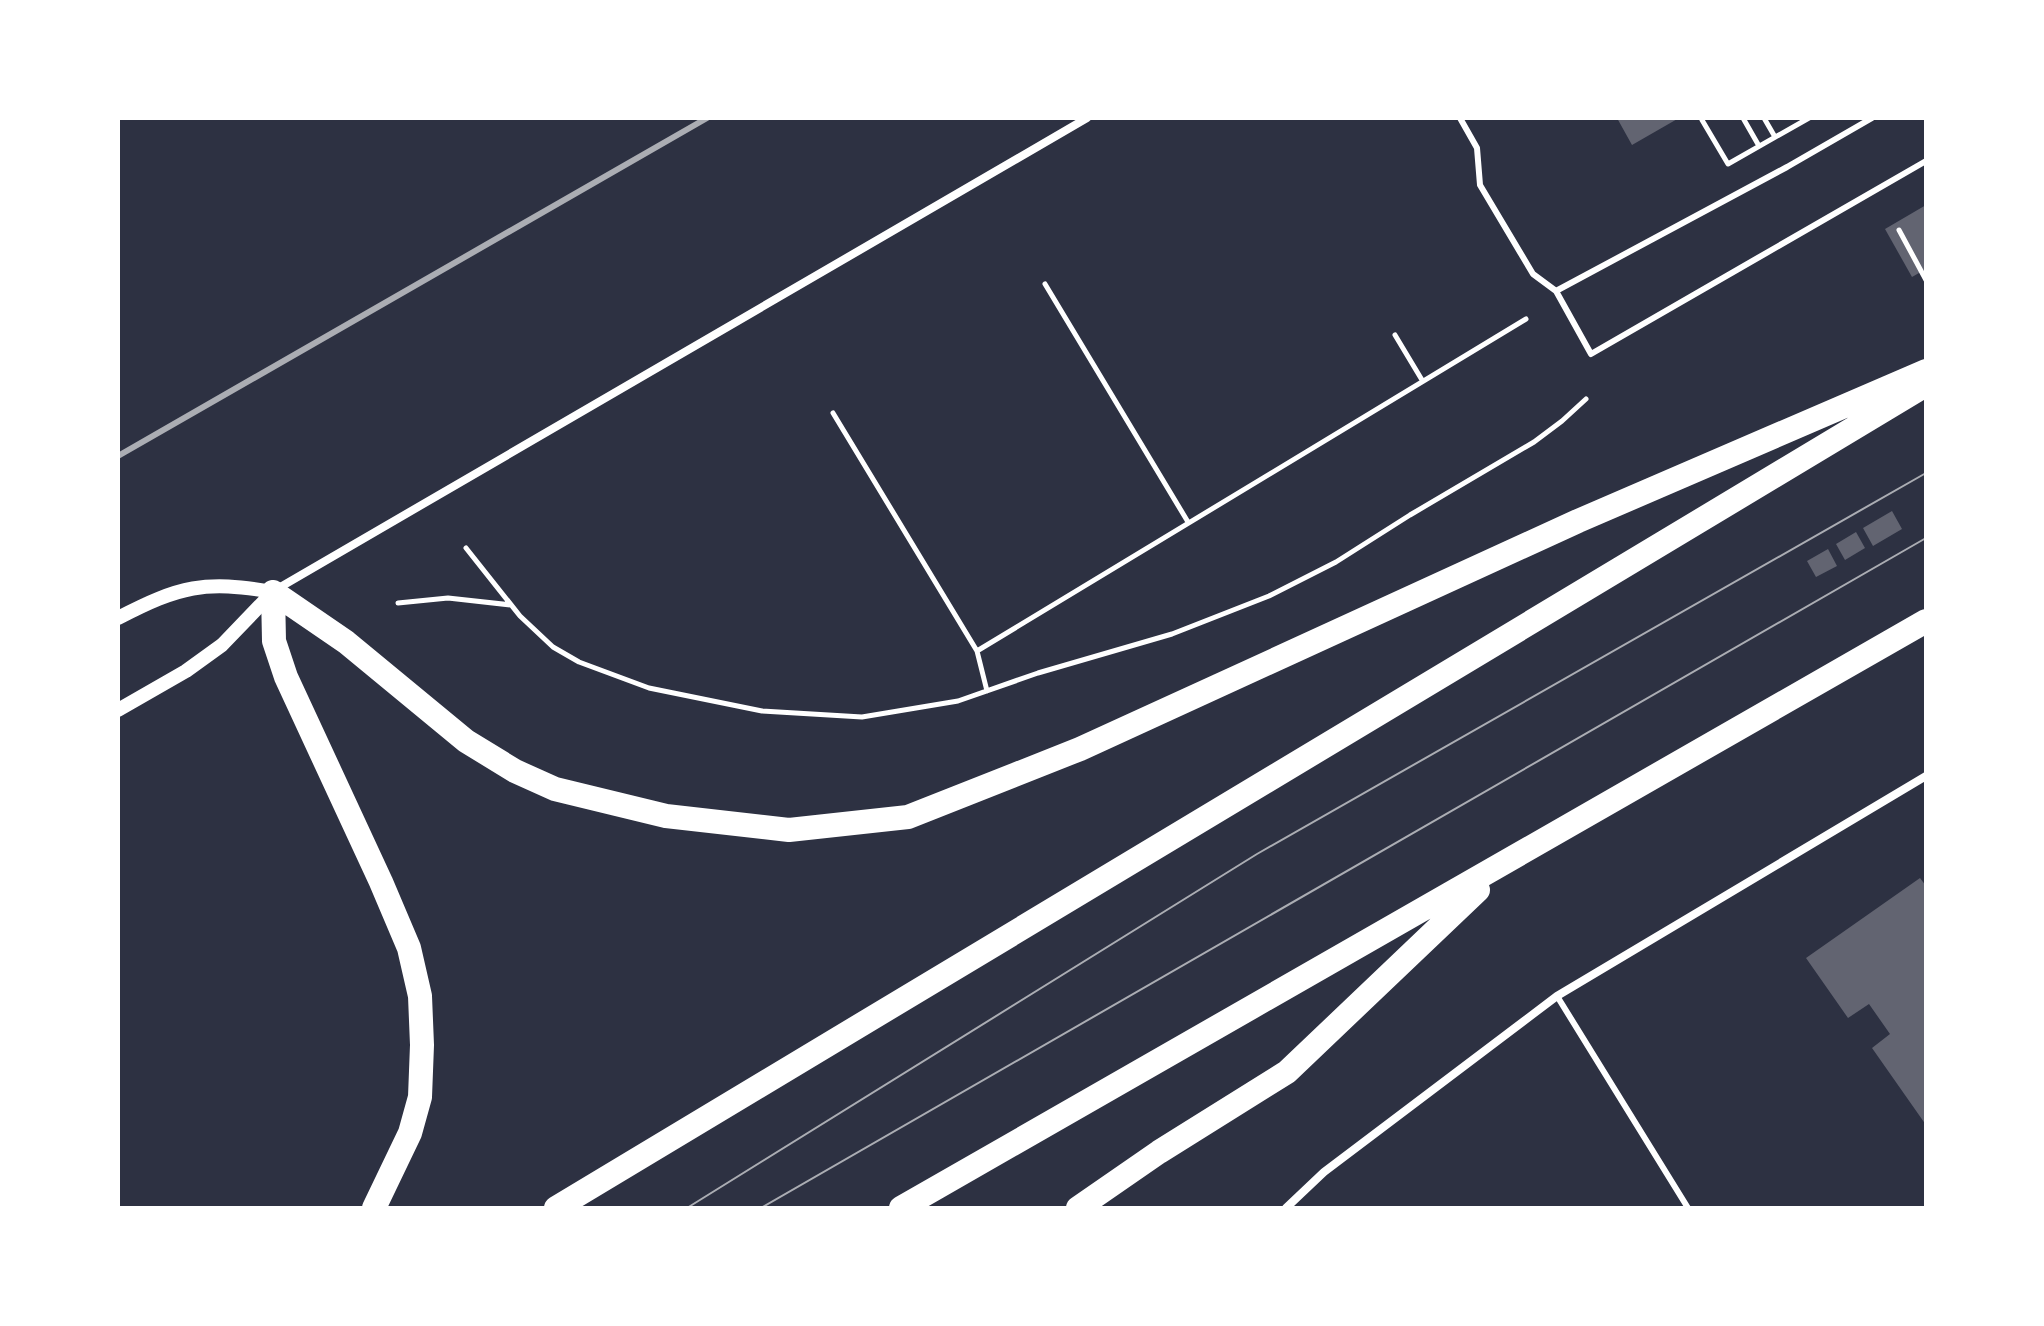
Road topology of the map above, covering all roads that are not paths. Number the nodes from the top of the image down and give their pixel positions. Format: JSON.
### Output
{"nodes":[{"id":1,"x":1087,"y":118,"type":"edge"},
{"id":2,"x":1460,"y":118,"type":"edge"},
{"id":3,"x":1872,"y":118,"type":"edge"},
{"id":4,"x":1926,"y":161,"type":"edge"},
{"id":5,"x":1556,"y":291,"type":"junction"},
{"id":6,"x":1926,"y":371,"type":"edge"},
{"id":7,"x":1926,"y":385,"type":"edge"},
{"id":8,"x":273,"y":592,"type":"junction"},
{"id":9,"x":118,"y":618,"type":"edge"},
{"id":10,"x":1926,"y":621,"type":"edge"},
{"id":11,"x":118,"y":710,"type":"edge"},
{"id":12,"x":1926,"y":776,"type":"edge"},
{"id":13,"x":1506,"y":863,"type":"junction"},
{"id":14,"x":1557,"y":996,"type":"junction"},
{"id":15,"x":374,"y":1208,"type":"edge"},
{"id":16,"x":556,"y":1208,"type":"edge"},
{"id":17,"x":901,"y":1208,"type":"edge"},
{"id":18,"x":1078,"y":1208,"type":"edge"},
{"id":19,"x":1286,"y":1208,"type":"edge"},
{"id":20,"x":1688,"y":1208,"type":"edge"}],
"edges":[{"from":1,"to":8,"type":"street"},
{"from":2,"to":5,"type":"lane"},
{"from":3,"to":5,"type":"lane"},
{"from":4,"to":5,"type":"lane"},
{"from":6,"to":8,"type":"highway"},
{"from":7,"to":16,"type":"highway"},
{"from":8,"to":9,"type":"street"},
{"from":8,"to":11,"type":"street"},
{"from":8,"to":15,"type":"highway"},
{"from":10,"to":13,"type":"highway"},
{"from":12,"to":14,"type":"street"},
{"from":13,"to":17,"type":"highway"},
{"from":13,"to":18,"type":"highway"},
{"from":14,"to":19,"type":"street"},
{"from":14,"to":20,"type":"lane"}]}
